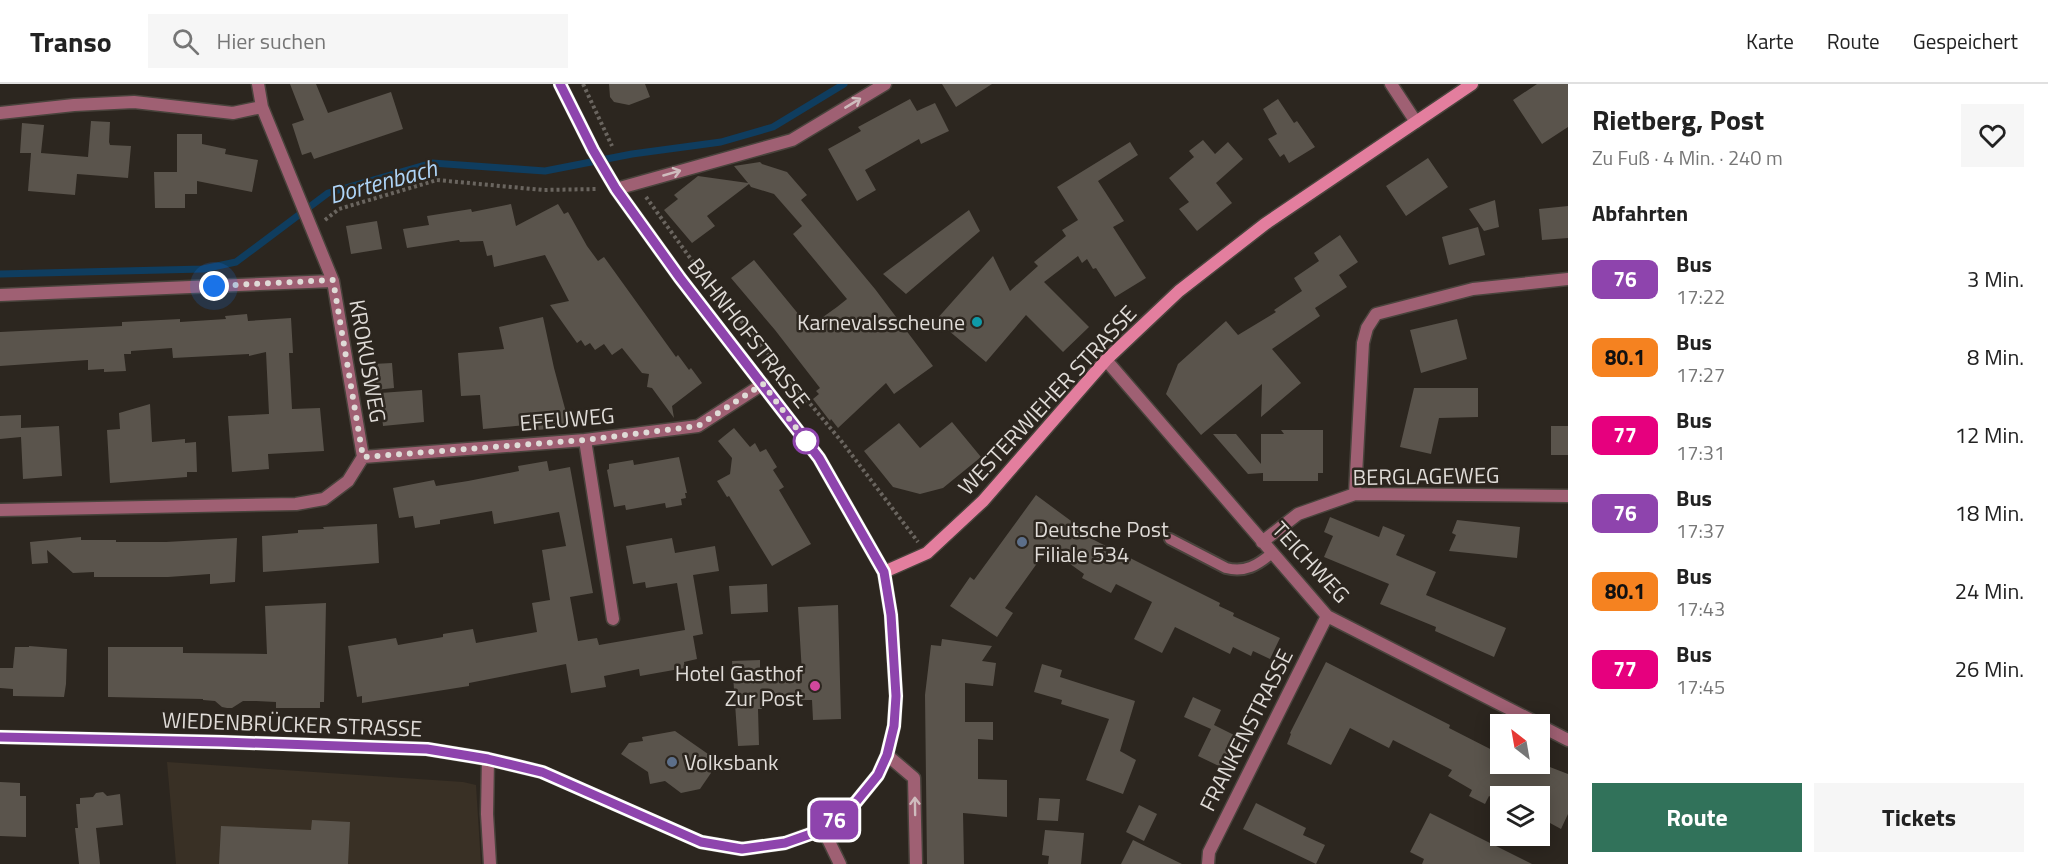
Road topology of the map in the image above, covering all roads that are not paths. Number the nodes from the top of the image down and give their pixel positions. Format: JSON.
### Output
{"nodes":[{"id":1,"x":258,"y":84,"type":"edge"},
{"id":2,"x":560,"y":84,"type":"edge"},
{"id":3,"x":885,"y":84,"type":"edge"},
{"id":4,"x":1391,"y":84,"type":"edge"},
{"id":5,"x":1472,"y":84,"type":"edge"},
{"id":6,"x":262,"y":107,"type":"junction"},
{"id":7,"x":0,"y":113,"type":"edge"},
{"id":8,"x":1416,"y":122,"type":"junction"},
{"id":9,"x":616,"y":189,"type":"junction"},
{"id":10,"x":1568,"y":279,"type":"edge"},
{"id":11,"x":333,"y":280,"type":"junction"},
{"id":12,"x":0,"y":295,"type":"edge"},
{"id":13,"x":1106,"y":360,"type":"junction"},
{"id":14,"x":763,"y":384,"type":"junction"},
{"id":15,"x":585,"y":440,"type":"junction"},
{"id":16,"x":363,"y":457,"type":"junction"},
{"id":17,"x":1355,"y":494,"type":"junction"},
{"id":18,"x":1568,"y":496,"type":"edge"},
{"id":19,"x":0,"y":510,"type":"edge"},
{"id":20,"x":1170,"y":539,"type":"dead end"},
{"id":21,"x":1262,"y":542,"type":"junction"},
{"id":22,"x":1272,"y":553,"type":"junction"},
{"id":23,"x":884,"y":572,"type":"junction"},
{"id":24,"x":1327,"y":616,"type":"junction"},
{"id":25,"x":613,"y":619,"type":"dead end"},
{"id":26,"x":1518,"y":714,"type":"edge"},
{"id":27,"x":1550,"y":731,"type":"edge"},
{"id":28,"x":0,"y":737,"type":"edge"},
{"id":29,"x":1568,"y":740,"type":"edge"},
{"id":30,"x":887,"y":755,"type":"junction"},
{"id":31,"x":488,"y":759,"type":"junction"},
{"id":32,"x":822,"y":830,"type":"junction"},
{"id":33,"x":490,"y":864,"type":"edge"},
{"id":34,"x":840,"y":864,"type":"edge"},
{"id":35,"x":916,"y":864,"type":"edge"},
{"id":36,"x":1208,"y":864,"type":"edge"}],
"edges":[{"from":1,"to":6,"type":"street","name":"KROKUSWEG"},
{"from":2,"to":9,"type":"main road","name":"BAHNHOFSTRASSE"},
{"from":9,"to":3,"type":"street","one_way":true},
{"from":4,"to":8,"type":"street"},
{"from":5,"to":8,"type":"main road","name":"WESTERWIEHER STRASSE"},
{"from":6,"to":7,"type":"street"},
{"from":6,"to":11,"type":"street","name":"KROKUSWEG"},
{"from":8,"to":13,"type":"main road","name":"WESTERWIEHER STRASSE"},
{"from":9,"to":14,"type":"main road","name":"BAHNHOFSTRASSE"},
{"from":10,"to":17,"type":"street"},
{"from":11,"to":12,"type":"street"},
{"from":11,"to":16,"type":"street","name":"KROKUSWEG"},
{"from":13,"to":21,"type":"street","name":"TEICHWEG"},
{"from":13,"to":23,"type":"main road","name":"WESTERWIEHER STRASSE"},
{"from":14,"to":15,"type":"street","name":"EFEUWEG"},
{"from":14,"to":23,"type":"main road","name":"BAHNHOFSTRASSE"},
{"from":15,"to":16,"type":"street","name":"EFEUWEG"},
{"from":15,"to":25,"type":"street"},
{"from":16,"to":19,"type":"street","name":"KROKUSWEG"},
{"from":17,"to":18,"type":"street","name":"BERGLAGEWEG"},
{"from":17,"to":21,"type":"street","name":"BERGLAGEWEG"},
{"from":20,"to":22,"type":"lane"},
{"from":21,"to":22,"type":"street","name":"TEICHWEG"},
{"from":22,"to":24,"type":"street","name":"TEICHWEG"},
{"from":23,"to":30,"type":"main road","name":"BAHNHOFSTRASSE"},
{"from":24,"to":26,"type":"street","name":"TEICHWEG"},
{"from":24,"to":36,"type":"street","name":"FRANKENSTRASSE"},
{"from":27,"to":29,"type":"street","name":"TEICHWEG"},
{"from":28,"to":31,"type":"main road","name":"WIEDENBRÜCKER STRASSE"},
{"from":30,"to":32,"type":"main road","name":"WIEDENBRÜCKER STRASSE"},
{"from":35,"to":30,"type":"street","one_way":true},
{"from":31,"to":32,"type":"main road","name":"WIEDENBRÜCKER STRASSE"},
{"from":31,"to":33,"type":"street"},
{"from":32,"to":34,"type":"street"}]}
